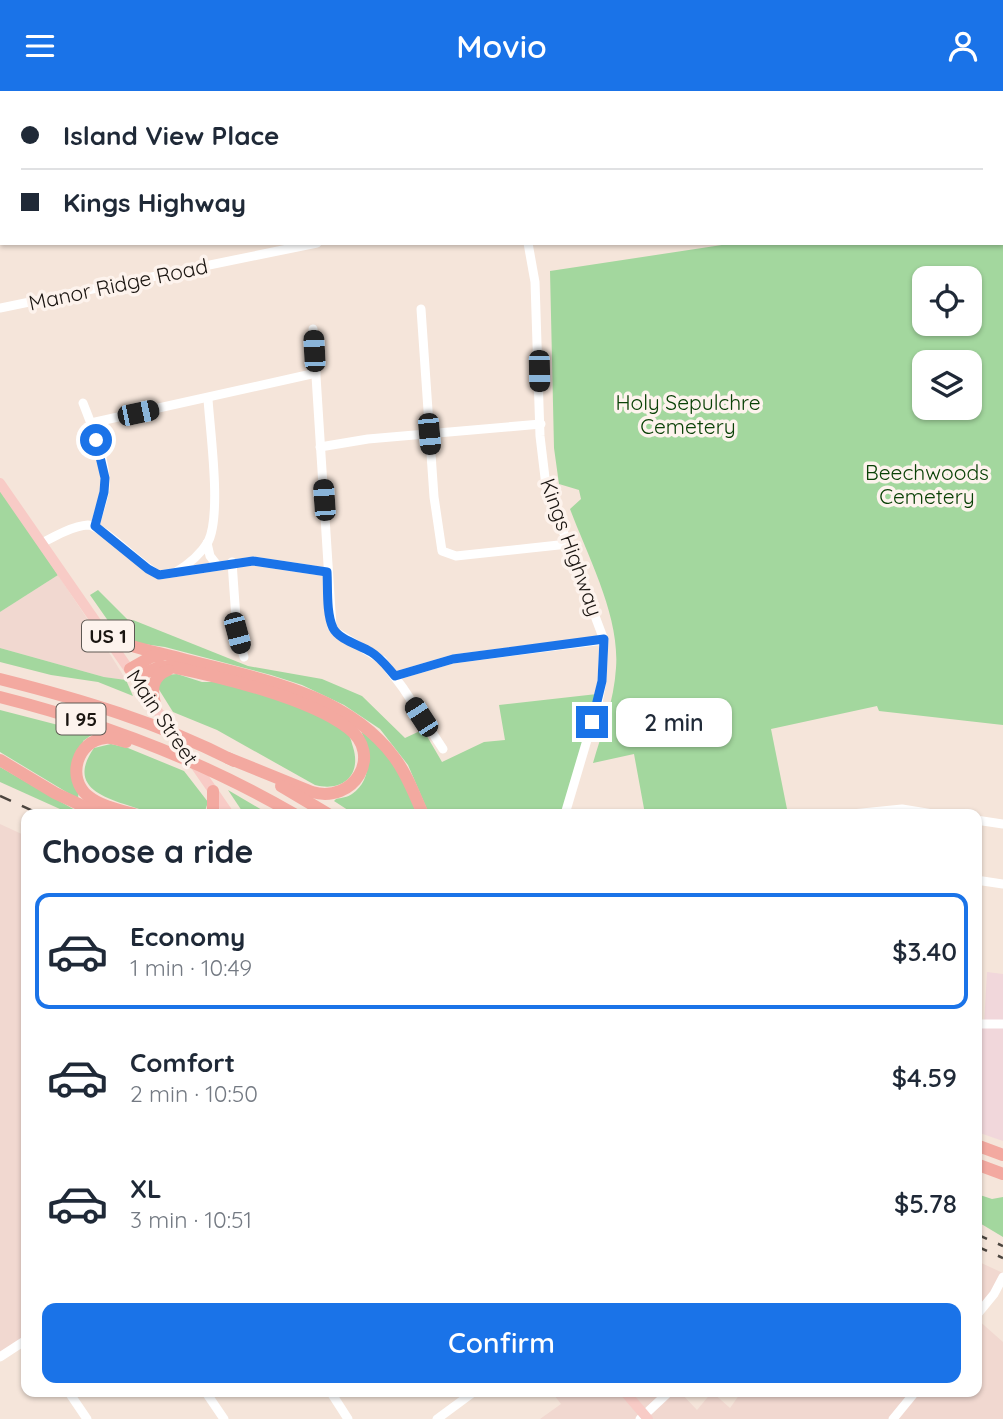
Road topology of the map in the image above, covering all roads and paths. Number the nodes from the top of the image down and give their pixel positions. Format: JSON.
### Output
{"nodes":[{"id":1,"x":307,"y":245,"type":"edge"},
{"id":2,"x":528,"y":245,"type":"edge"},
{"id":3,"x":0,"y":308,"type":"edge"},
{"id":4,"x":421,"y":309,"type":"dead end"},
{"id":5,"x":313,"y":329,"type":"dead end"},
{"id":6,"x":316,"y":373,"type":"junction"},
{"id":7,"x":208,"y":398,"type":"junction"},
{"id":8,"x":83,"y":404,"type":"dead end"},
{"id":9,"x":91,"y":423,"type":"junction"},
{"id":10,"x":541,"y":424,"type":"junction"},
{"id":11,"x":429,"y":434,"type":"junction"},
{"id":12,"x":320,"y":447,"type":"junction"},
{"id":13,"x":0,"y":483,"type":"edge"},
{"id":14,"x":95,"y":526,"type":"junction"},
{"id":15,"x":42,"y":543,"type":"junction"},
{"id":16,"x":207,"y":543,"type":"junction"},
{"id":17,"x":568,"y":544,"type":"junction"},
{"id":18,"x":232,"y":562,"type":"junction"},
{"id":19,"x":217,"y":565,"type":"junction"},
{"id":20,"x":327,"y":572,"type":"junction"},
{"id":21,"x":171,"y":574,"type":"junction"},
{"id":22,"x":104,"y":631,"type":"junction"},
{"id":23,"x":604,"y":639,"type":"junction"},
{"id":24,"x":172,"y":656,"type":"junction"},
{"id":25,"x":244,"y":657,"type":"dead end"},
{"id":26,"x":181,"y":669,"type":"junction"},
{"id":27,"x":132,"y":673,"type":"junction"},
{"id":28,"x":395,"y":676,"type":"junction"},
{"id":29,"x":0,"y":679,"type":"edge"},
{"id":30,"x":0,"y":697,"type":"edge"},
{"id":31,"x":156,"y":707,"type":"junction"},
{"id":32,"x":165,"y":749,"type":"junction"},
{"id":33,"x":443,"y":749,"type":"dead end"},
{"id":34,"x":228,"y":758,"type":"junction"},
{"id":35,"x":0,"y":760,"type":"edge"},
{"id":36,"x":213,"y":791,"type":"junction"},
{"id":37,"x":89,"y":809,"type":"edge"},
{"id":38,"x":117,"y":809,"type":"edge"},
{"id":39,"x":213,"y":809,"type":"edge"},
{"id":40,"x":226,"y":809,"type":"edge"},
{"id":41,"x":285,"y":809,"type":"edge"},
{"id":42,"x":319,"y":809,"type":"edge"},
{"id":43,"x":421,"y":809,"type":"edge"},
{"id":44,"x":566,"y":809,"type":"edge"},
{"id":45,"x":982,"y":821,"type":"edge"},
{"id":46,"x":1003,"y":824,"type":"edge"},
{"id":47,"x":982,"y":881,"type":"edge"},
{"id":48,"x":1003,"y":884,"type":"edge"},
{"id":49,"x":982,"y":1024,"type":"edge"},
{"id":50,"x":1003,"y":1024,"type":"edge"},
{"id":51,"x":982,"y":1147,"type":"edge"},
{"id":52,"x":1003,"y":1156,"type":"edge"},
{"id":53,"x":982,"y":1166,"type":"edge"},
{"id":54,"x":1003,"y":1174,"type":"edge"},
{"id":55,"x":1003,"y":1276,"type":"edge"},
{"id":56,"x":982,"y":1309,"type":"edge"},
{"id":57,"x":21,"y":1343,"type":"edge"},
{"id":58,"x":0,"y":1357,"type":"edge"},
{"id":59,"x":72,"y":1397,"type":"edge"},
{"id":60,"x":209,"y":1397,"type":"edge"},
{"id":61,"x":334,"y":1397,"type":"edge"},
{"id":62,"x":467,"y":1397,"type":"edge"},
{"id":63,"x":628,"y":1397,"type":"edge"},
{"id":64,"x":664,"y":1397,"type":"edge"},
{"id":65,"x":911,"y":1397,"type":"edge"},
{"id":66,"x":644,"y":1418,"type":"edge"},
{"id":67,"x":88,"y":1419,"type":"edge"},
{"id":68,"x":224,"y":1419,"type":"edge"},
{"id":69,"x":348,"y":1419,"type":"edge"},
{"id":70,"x":437,"y":1419,"type":"edge"},
{"id":71,"x":893,"y":1419,"type":"edge"}],
"edges":[{"from":1,"to":3,"type":"street","name":"Manor Ridge Road"},
{"from":2,"to":10,"type":"street","name":"Kings Highway"},
{"from":4,"to":11,"type":"street"},
{"from":5,"to":6,"type":"street"},
{"from":6,"to":7,"type":"street"},
{"from":6,"to":12,"type":"street"},
{"from":7,"to":9,"type":"street"},
{"from":7,"to":16,"type":"street"},
{"from":8,"to":9,"type":"street"},
{"from":9,"to":14,"type":"street"},
{"from":10,"to":11,"type":"street"},
{"from":10,"to":17,"type":"street","name":"Kings Highway"},
{"from":11,"to":12,"type":"street"},
{"from":11,"to":17,"type":"street"},
{"from":12,"to":20,"type":"street"},
{"from":13,"to":15,"type":"main road","name":"Main Street","number":"US 1"},
{"from":14,"to":15,"type":"street"},
{"from":14,"to":21,"type":"street"},
{"from":15,"to":22,"type":"main road","name":"Main Street","number":"US 1"},
{"from":16,"to":19,"type":"street"},
{"from":16,"to":21,"type":"street"},
{"from":17,"to":23,"type":"street","name":"Kings Highway"},
{"from":18,"to":19,"type":"street"},
{"from":18,"to":20,"type":"street"},
{"from":18,"to":25,"type":"street"},
{"from":19,"to":21,"type":"street"},
{"from":20,"to":28,"type":"street"},
{"from":22,"to":24,"type":"highway"},
{"from":22,"to":27,"type":"main road","name":"Main Street","number":"US 1"},
{"from":23,"to":28,"type":"street"},
{"from":23,"to":44,"type":"street","name":"Kings Highway"},
{"from":24,"to":27,"type":"highway"},
{"from":24,"to":43,"type":"highway"},
{"from":26,"to":27,"type":"highway"},
{"from":26,"to":31,"type":"highway"},
{"from":26,"to":34,"type":"highway"},
{"from":27,"to":31,"type":"main road","name":"Main Street","number":"US 1"},
{"from":28,"to":33,"type":"street"},
{"from":29,"to":34,"type":"highway","number":"I 95"},
{"from":30,"to":32,"type":"highway","number":"I 95"},
{"from":31,"to":36,"type":"main road","name":"Main Street","number":"US 1"},
{"from":32,"to":38,"type":"highway"},
{"from":32,"to":41,"type":"highway","number":"I 95"},
{"from":34,"to":42,"type":"highway","number":"I 95"},
{"from":35,"to":37,"type":"highway"},
{"from":36,"to":39,"type":"highway"},
{"from":36,"to":40,"type":"main road","name":"Main Street","number":"US 1"},
{"from":45,"to":46,"type":"street"},
{"from":47,"to":48,"type":"street"},
{"from":49,"to":50,"type":"street"},
{"from":51,"to":52,"type":"highway"},
{"from":53,"to":54,"type":"highway"},
{"from":55,"to":56,"type":"street"},
{"from":57,"to":58,"type":"street"},
{"from":59,"to":67,"type":"street"},
{"from":60,"to":68,"type":"street"},
{"from":61,"to":69,"type":"street"},
{"from":62,"to":70,"type":"street"},
{"from":63,"to":66,"type":"main road"},
{"from":64,"to":66,"type":"street"},
{"from":65,"to":71,"type":"street"}]}
